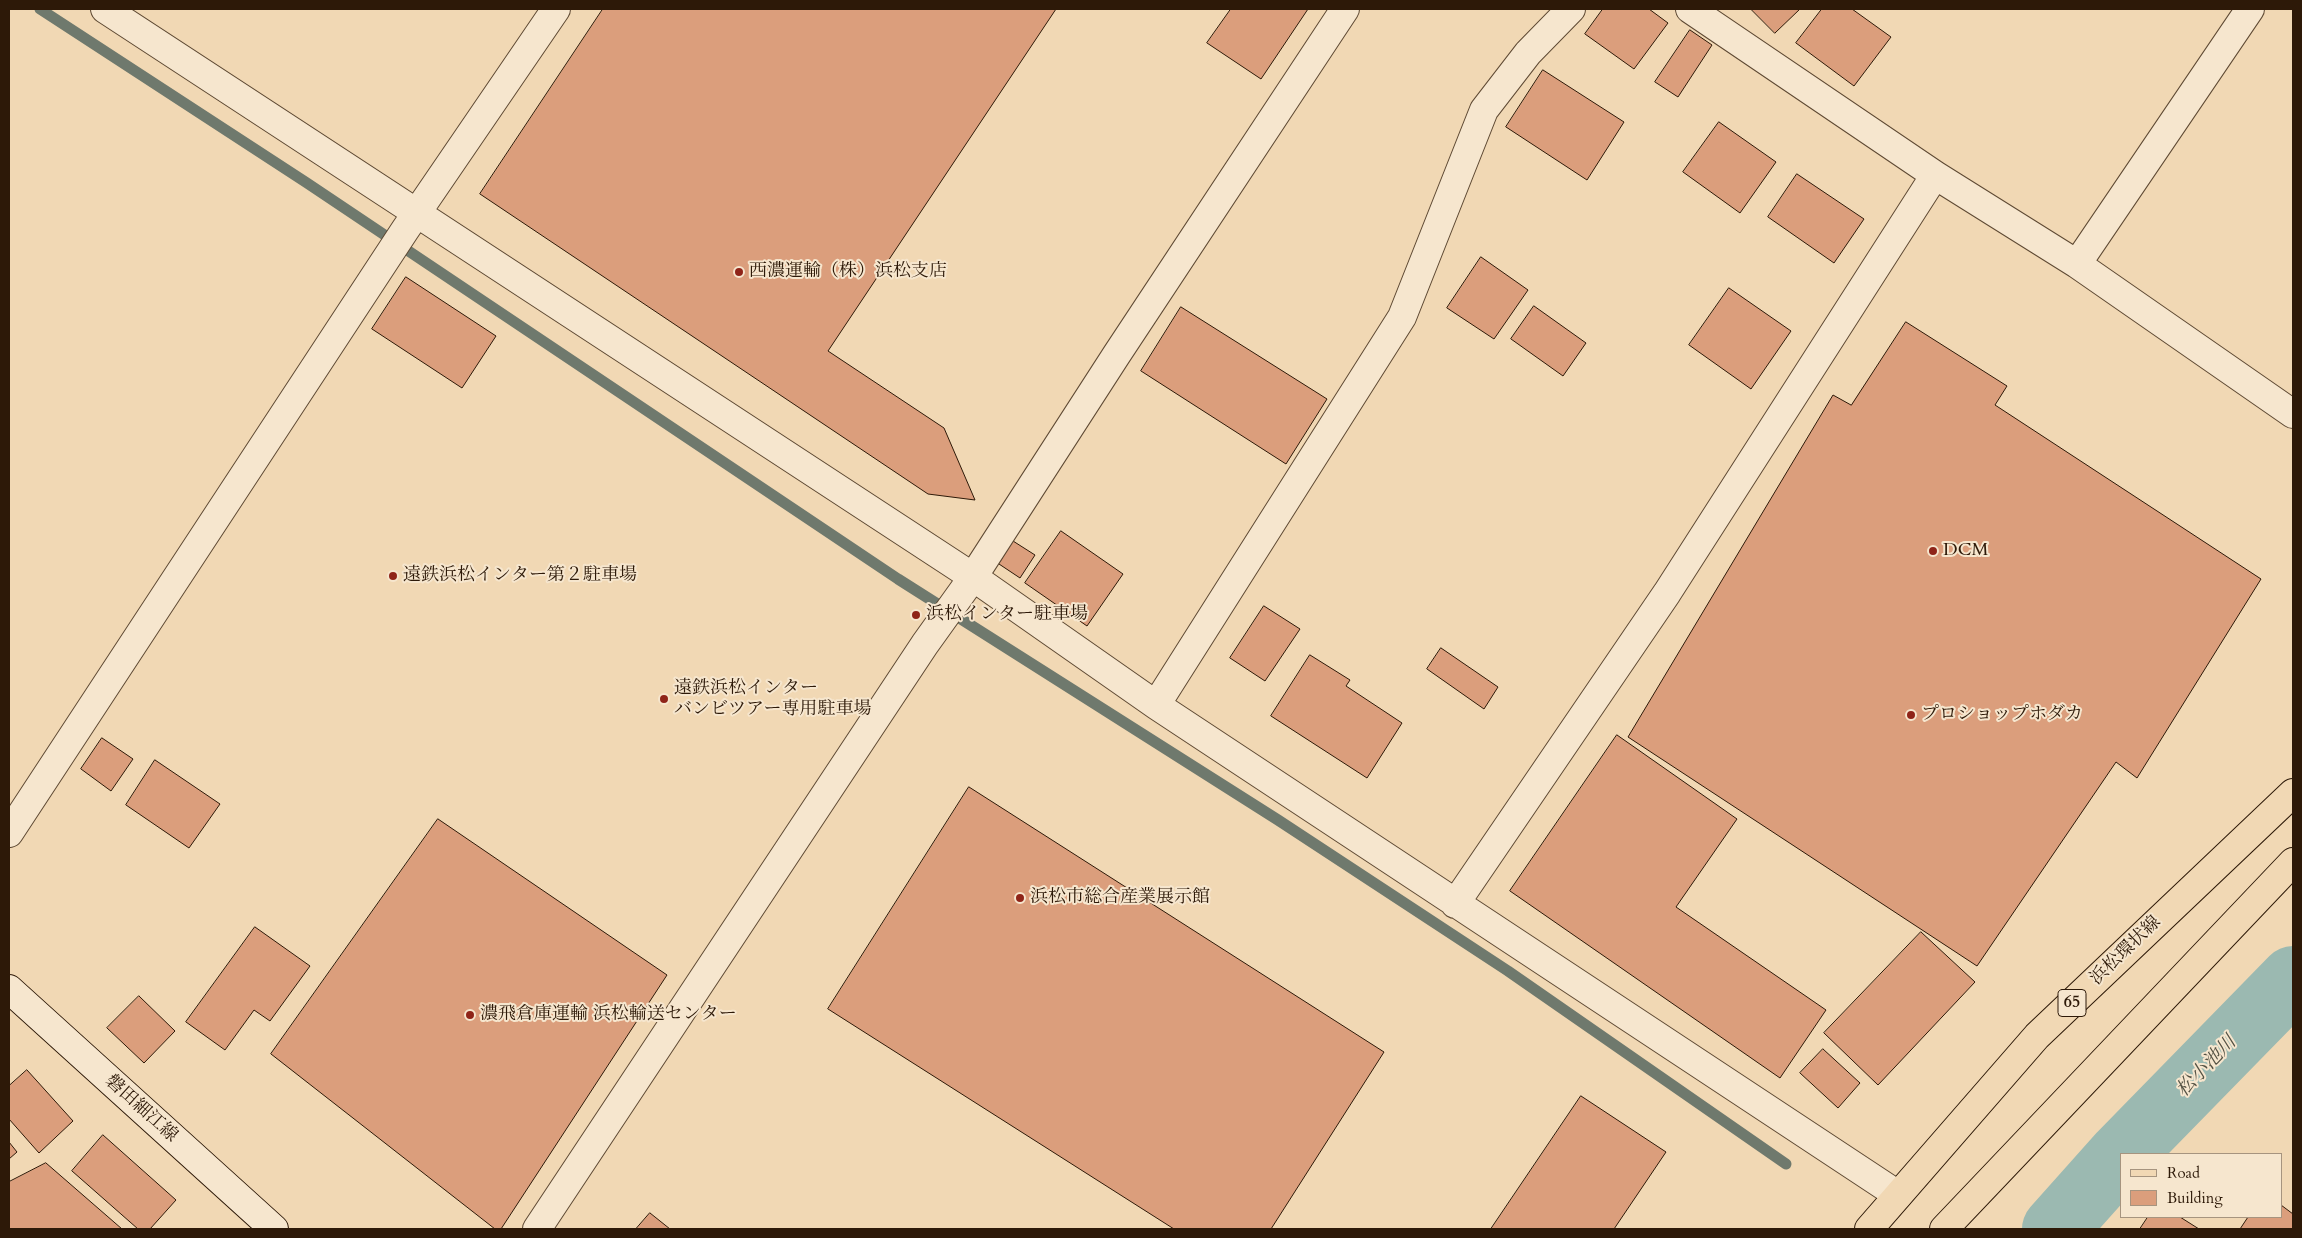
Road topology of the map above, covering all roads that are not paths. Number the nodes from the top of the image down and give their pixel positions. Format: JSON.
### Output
{"nodes":[{"id":1,"x":105,"y":9,"type":"edge"},
{"id":2,"x":556,"y":9,"type":"edge"},
{"id":3,"x":1345,"y":9,"type":"edge"},
{"id":4,"x":1571,"y":9,"type":"edge"},
{"id":5,"x":1690,"y":9,"type":"edge"},
{"id":6,"x":2250,"y":9,"type":"edge"},
{"id":7,"x":1935,"y":175,"type":"junction"},
{"id":8,"x":412,"y":221,"type":"junction"},
{"id":9,"x":2077,"y":264,"type":"junction"},
{"id":10,"x":2293,"y":414,"type":"edge"},
{"id":11,"x":973,"y":578,"type":"junction"},
{"id":12,"x":1156,"y":705,"type":"junction"},
{"id":13,"x":2293,"y":793,"type":"edge"},
{"id":14,"x":9,"y":833,"type":"edge"},
{"id":15,"x":2293,"y":862,"type":"edge"},
{"id":16,"x":1455,"y":904,"type":"junction"},
{"id":17,"x":9,"y":989,"type":"edge"},
{"id":18,"x":1898,"y":1195,"type":"junction"},
{"id":19,"x":274,"y":1229,"type":"edge"},
{"id":20,"x":537,"y":1229,"type":"edge"},
{"id":21,"x":1869,"y":1229,"type":"edge"},
{"id":22,"x":1944,"y":1229,"type":"edge"}],
"edges":[{"from":1,"to":8,"type":"street"},
{"from":2,"to":8,"type":"street"},
{"from":3,"to":11,"type":"street"},
{"from":4,"to":12,"type":"street"},
{"from":5,"to":7,"type":"street"},
{"from":6,"to":9,"type":"street"},
{"from":7,"to":9,"type":"street"},
{"from":7,"to":16,"type":"street"},
{"from":8,"to":11,"type":"street"},
{"from":8,"to":14,"type":"street"},
{"from":9,"to":10,"type":"street"},
{"from":11,"to":12,"type":"street"},
{"from":11,"to":20,"type":"street"},
{"from":12,"to":16,"type":"street"},
{"from":13,"to":18,"type":"main road","name":"浜松環状線","number":"65"},
{"from":15,"to":22,"type":"main road"},
{"from":16,"to":18,"type":"street"},
{"from":17,"to":19,"type":"street","name":"磐田細江線"},
{"from":18,"to":21,"type":"main road","name":"浜松環状線","number":"65"}]}
